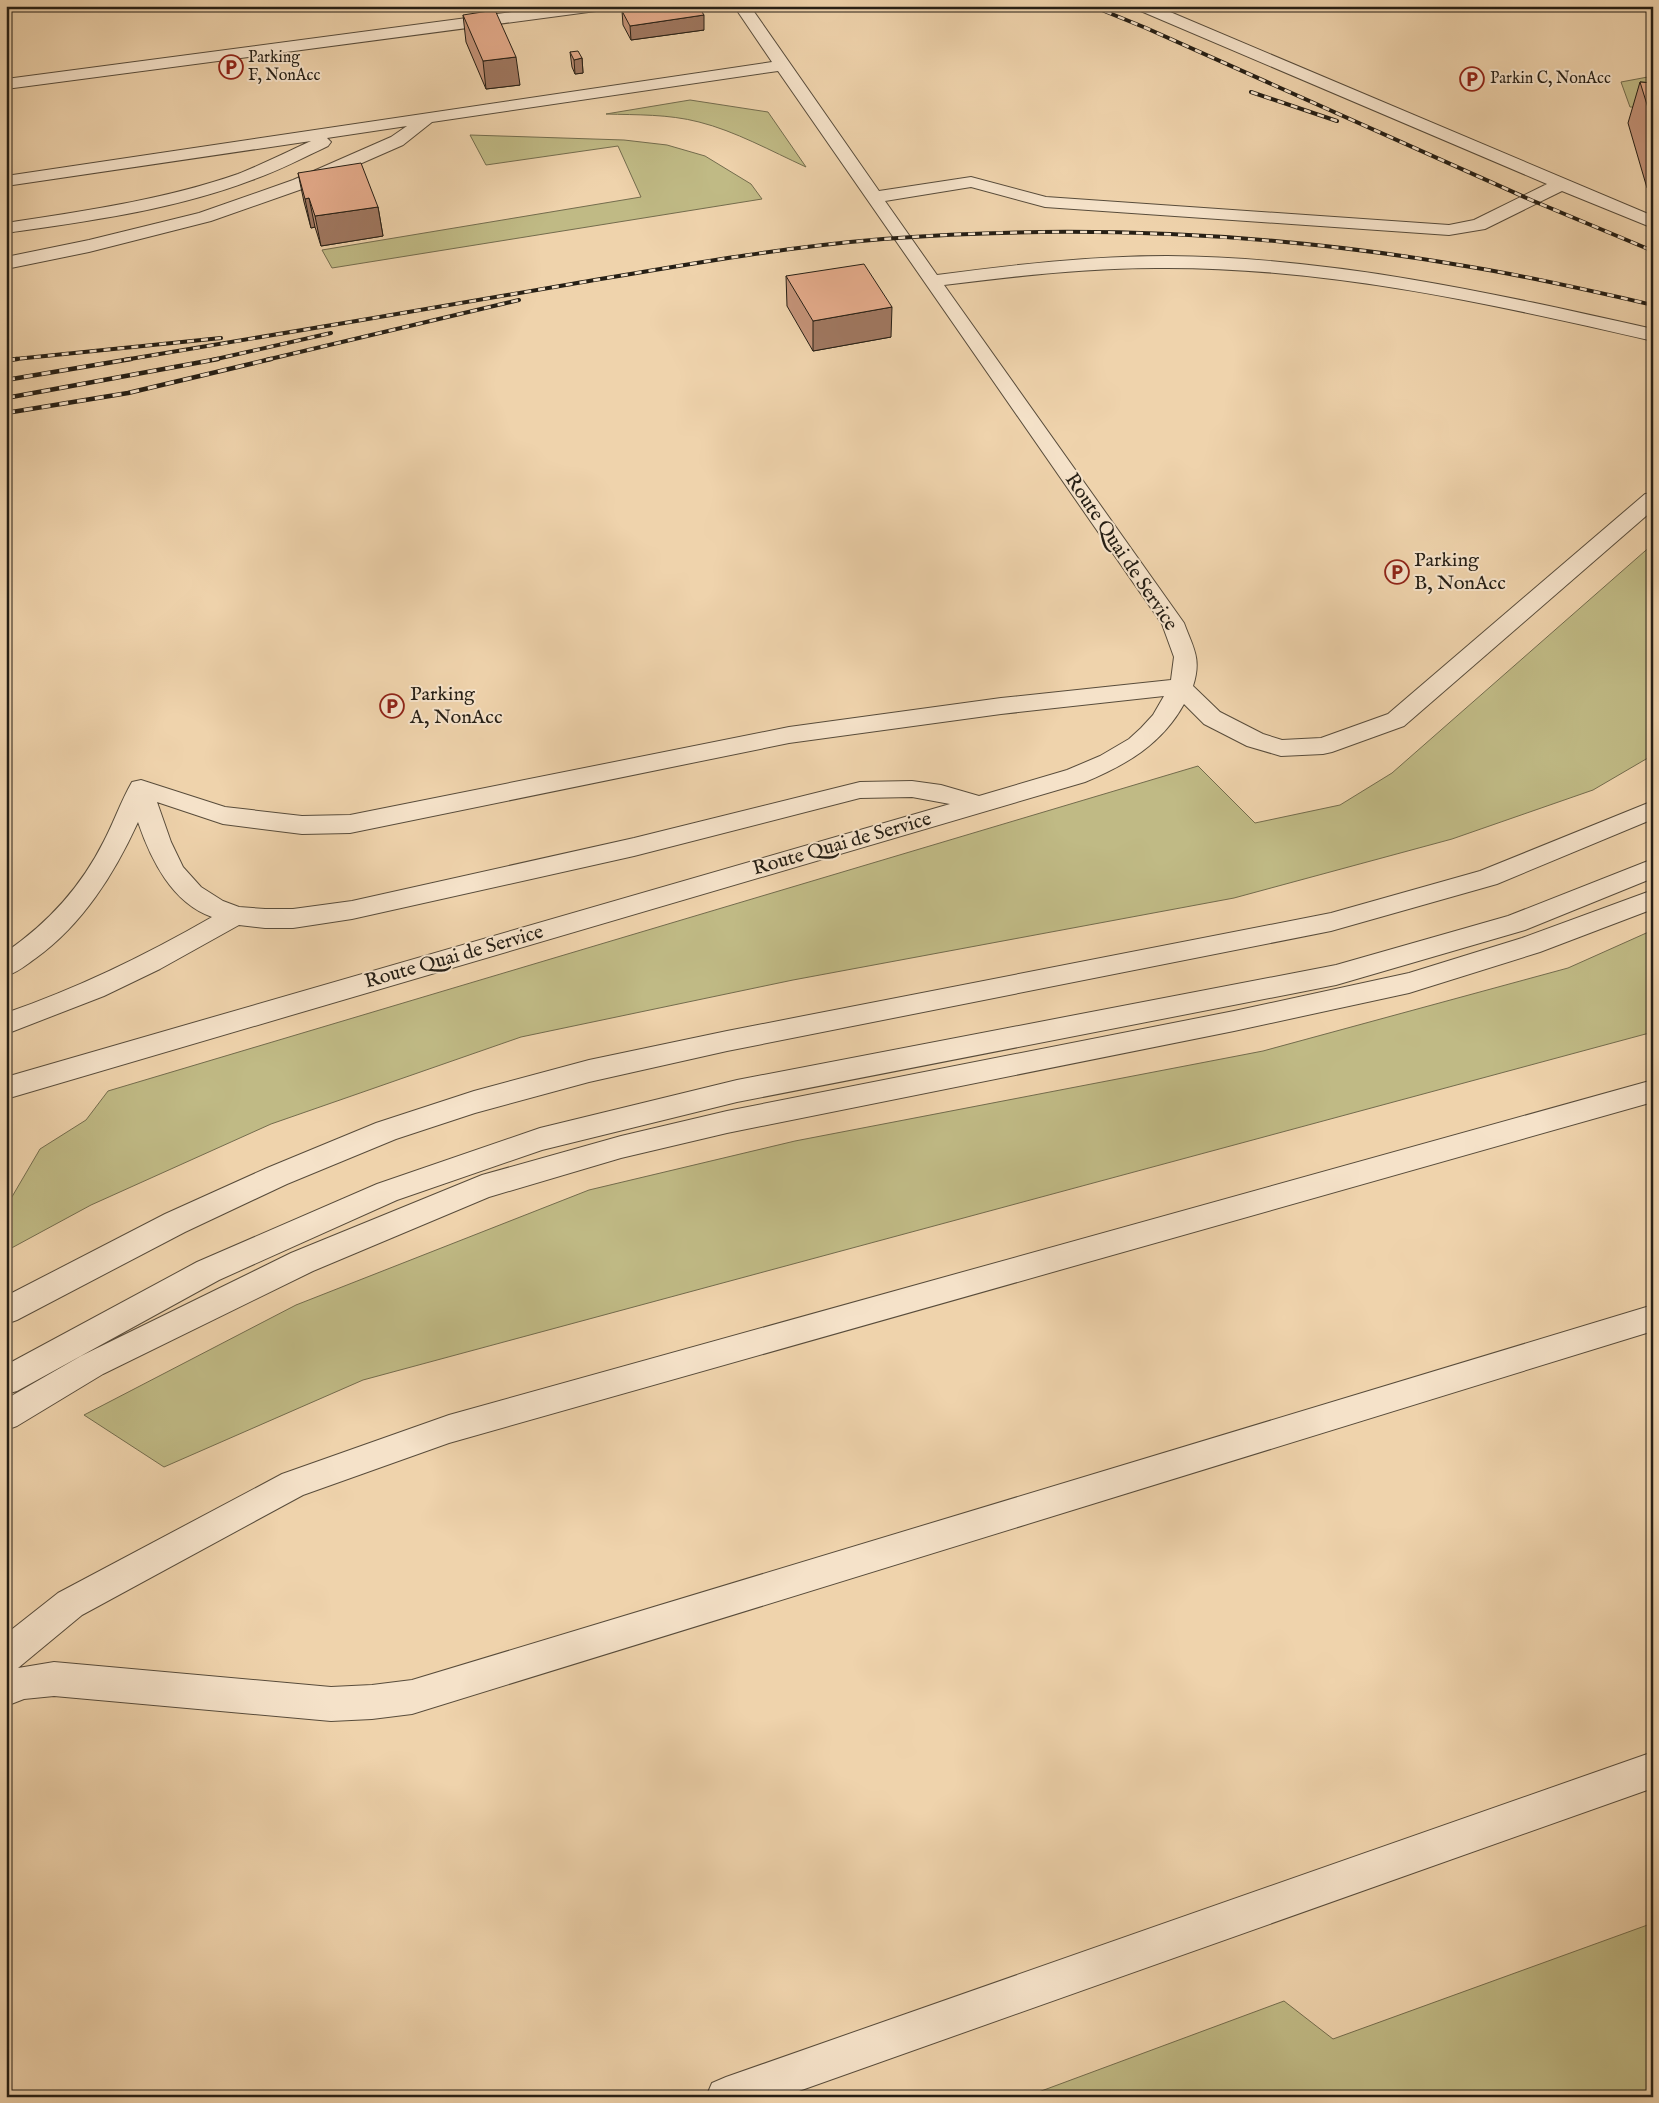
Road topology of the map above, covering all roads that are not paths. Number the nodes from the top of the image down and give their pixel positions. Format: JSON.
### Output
{"nodes":[{"id":1,"x":596,"y":6,"type":"edge"},
{"id":2,"x":742,"y":6,"type":"edge"},
{"id":3,"x":1142,"y":6,"type":"edge"},
{"id":4,"x":783,"y":65,"type":"junction"},
{"id":5,"x":6,"y":84,"type":"edge"},
{"id":6,"x":429,"y":118,"type":"junction"},
{"id":7,"x":343,"y":131,"type":"junction"},
{"id":8,"x":6,"y":181,"type":"edge"},
{"id":9,"x":1561,"y":184,"type":"junction"},
{"id":10,"x":874,"y":197,"type":"junction"},
{"id":11,"x":1653,"y":223,"type":"edge"},
{"id":12,"x":6,"y":228,"type":"edge"},
{"id":13,"x":6,"y":263,"type":"edge"},
{"id":14,"x":932,"y":281,"type":"junction"},
{"id":15,"x":1653,"y":335,"type":"edge"},
{"id":16,"x":1653,"y":499,"type":"edge"},
{"id":17,"x":1180,"y":686,"type":"junction"},
{"id":18,"x":141,"y":788,"type":"junction"},
{"id":19,"x":978,"y":804,"type":"junction"},
{"id":20,"x":1653,"y":808,"type":"edge"},
{"id":21,"x":1653,"y":868,"type":"edge"},
{"id":22,"x":1653,"y":899,"type":"edge"},
{"id":23,"x":234,"y":916,"type":"junction"},
{"id":24,"x":6,"y":966,"type":"edge"},
{"id":25,"x":6,"y":1024,"type":"edge"},
{"id":26,"x":6,"y":1088,"type":"edge"},
{"id":27,"x":1653,"y":1091,"type":"edge"},
{"id":28,"x":6,"y":1311,"type":"edge"},
{"id":29,"x":1653,"y":1318,"type":"edge"},
{"id":30,"x":6,"y":1381,"type":"edge"},
{"id":31,"x":6,"y":1416,"type":"edge"},
{"id":32,"x":6,"y":1656,"type":"edge"},
{"id":33,"x":6,"y":1688,"type":"edge"},
{"id":34,"x":1653,"y":1770,"type":"edge"},
{"id":35,"x":726,"y":2097,"type":"edge"}],
"edges":[{"from":1,"to":5,"type":"lane"},
{"from":2,"to":4,"type":"lane","name":"Route Quai de Service"},
{"from":3,"to":9,"type":"lane"},
{"from":4,"to":6,"type":"lane"},
{"from":4,"to":10,"type":"lane","name":"Route Quai de Service"},
{"from":6,"to":7,"type":"lane"},
{"from":6,"to":13,"type":"lane"},
{"from":7,"to":8,"type":"lane"},
{"from":7,"to":12,"type":"lane"},
{"from":9,"to":10,"type":"lane"},
{"from":9,"to":11,"type":"lane"},
{"from":10,"to":14,"type":"lane","name":"Route Quai de Service"},
{"from":14,"to":15,"type":"lane"},
{"from":14,"to":17,"type":"lane","name":"Route Quai de Service"},
{"from":16,"to":17,"type":"lane"},
{"from":17,"to":18,"type":"lane"},
{"from":17,"to":19,"type":"lane","name":"Route Quai de Service"},
{"from":18,"to":23,"type":"lane"},
{"from":18,"to":24,"type":"lane"},
{"from":19,"to":23,"type":"lane"},
{"from":19,"to":26,"type":"lane","name":"Route Quai de Service"},
{"from":20,"to":28,"type":"lane"},
{"from":21,"to":30,"type":"lane"},
{"from":22,"to":31,"type":"lane"},
{"from":23,"to":25,"type":"lane"},
{"from":27,"to":32,"type":"lane"},
{"from":29,"to":33,"type":"lane"},
{"from":34,"to":35,"type":"lane"}]}
